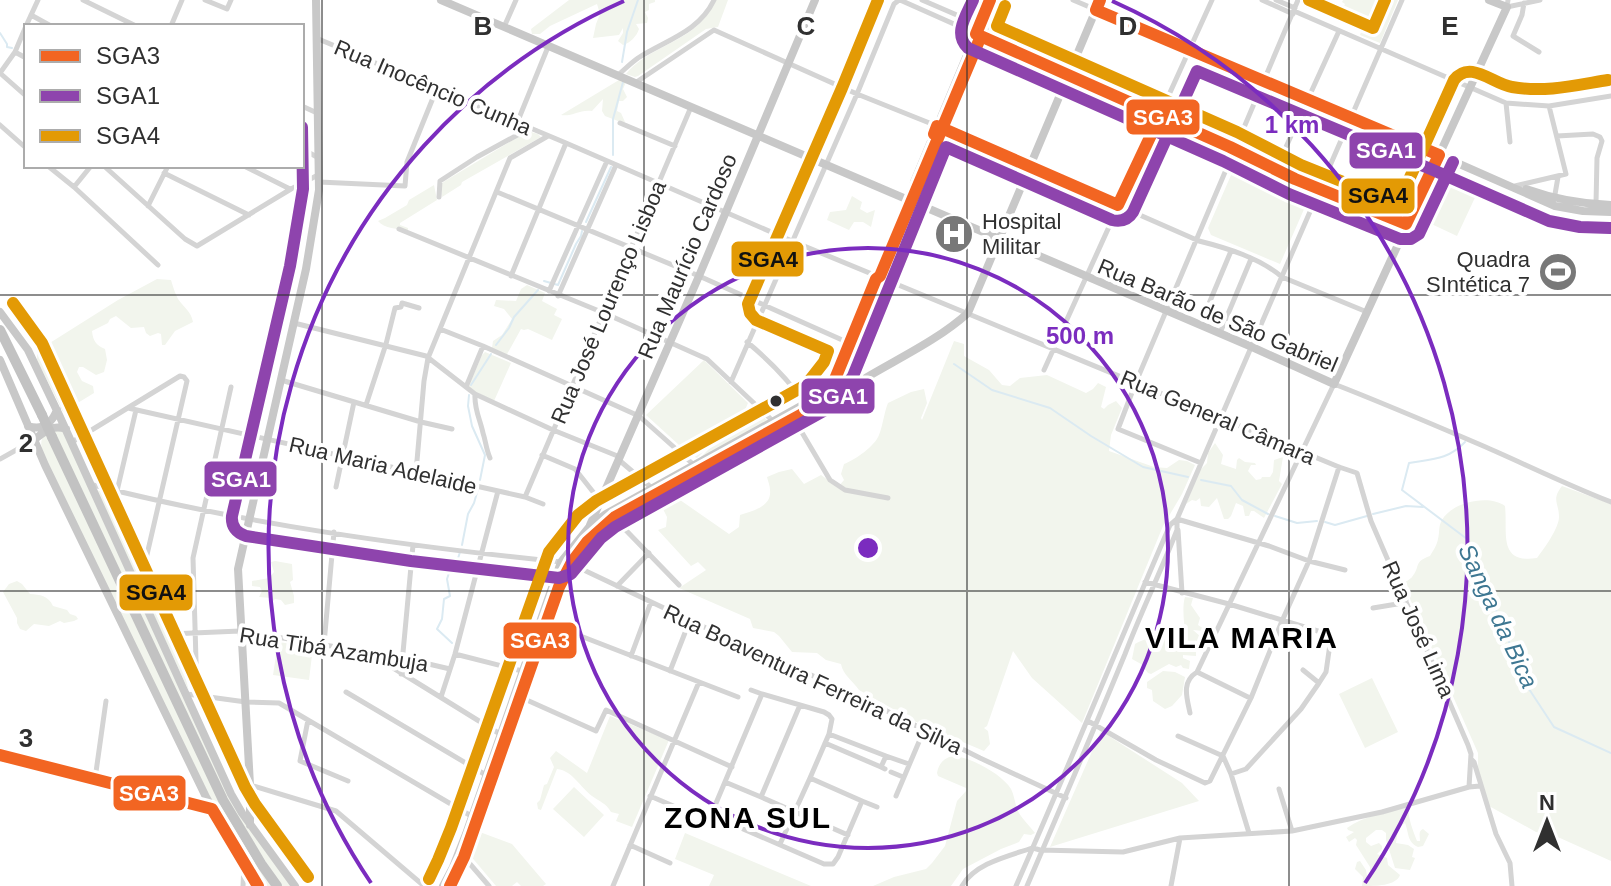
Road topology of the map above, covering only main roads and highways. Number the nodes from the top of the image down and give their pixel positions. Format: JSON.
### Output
{"nodes":[{"id":1,"x":316,"y":0,"type":"edge"},
{"id":2,"x":441,"y":0,"type":"edge"},
{"id":3,"x":815,"y":0,"type":"edge"},
{"id":4,"x":990,"y":0,"type":"edge"},
{"id":5,"x":997,"y":0,"type":"edge"},
{"id":6,"x":1100,"y":0,"type":"edge"},
{"id":7,"x":1489,"y":0,"type":"edge"},
{"id":8,"x":1508,"y":4,"type":"edge"},
{"id":9,"x":981,"y":31,"type":"junction"},
{"id":10,"x":758,"y":136,"type":"junction"},
{"id":11,"x":1439,"y":155,"type":"junction"},
{"id":12,"x":909,"y":200,"type":"junction"},
{"id":13,"x":1554,"y":202,"type":"junction"},
{"id":14,"x":1611,"y":205,"type":"edge"},
{"id":15,"x":1611,"y":212,"type":"edge"},
{"id":16,"x":1000,"y":240,"type":"junction"},
{"id":17,"x":0,"y":312,"type":"edge"},
{"id":18,"x":0,"y":330,"type":"edge"},
{"id":19,"x":0,"y":360,"type":"edge"},
{"id":20,"x":838,"y":370,"type":"junction"},
{"id":21,"x":826,"y":401,"type":"junction"},
{"id":22,"x":57,"y":410,"type":"junction"},
{"id":23,"x":776,"y":424,"type":"junction"},
{"id":24,"x":28,"y":426,"type":"junction"},
{"id":25,"x":66,"y":429,"type":"junction"},
{"id":26,"x":34,"y":440,"type":"junction"},
{"id":27,"x":601,"y":502,"type":"junction"},
{"id":28,"x":612,"y":515,"type":"junction"},
{"id":29,"x":590,"y":526,"type":"junction"},
{"id":30,"x":583,"y":545,"type":"junction"},
{"id":31,"x":566,"y":563,"type":"junction"},
{"id":32,"x":250,"y":787,"type":"junction"},
{"id":33,"x":236,"y":803,"type":"junction"},
{"id":34,"x":475,"y":818,"type":"junction"},
{"id":35,"x":250,"y":825,"type":"junction"},
{"id":36,"x":256,"y":883,"type":"edge"},
{"id":37,"x":277,"y":886,"type":"edge"},
{"id":38,"x":295,"y":886,"type":"edge"},
{"id":39,"x":443,"y":886,"type":"edge"},
{"id":40,"x":450,"y":886,"type":"edge"}],
"edges":[{"from":1,"to":32,"type":"main road"},
{"from":2,"to":10,"type":"main road","name":"Rua Barão de São Gabriel"},
{"from":3,"to":10,"type":"main road","name":"Rua Maurício Cardoso"},
{"from":4,"to":9,"type":"main road"},
{"from":5,"to":9,"type":"main road"},
{"from":6,"to":16,"type":"main road"},
{"from":7,"to":8,"type":"main road"},
{"from":8,"to":11,"type":"main road"},
{"from":9,"to":12,"type":"main road"},
{"from":10,"to":12,"type":"main road","name":"Rua Barão de São Gabriel"},
{"from":10,"to":27,"type":"main road","name":"Rua Maurício Cardoso"},
{"from":11,"to":13,"type":"main road"},
{"from":11,"to":16,"type":"main road","name":"Rua Barão de São Gabriel"},
{"from":12,"to":16,"type":"main road","name":"Rua Barão de São Gabriel"},
{"from":12,"to":20,"type":"main road"},
{"from":13,"to":14,"type":"main road"},
{"from":13,"to":15,"type":"main road"},
{"from":16,"to":21,"type":"main road"},
{"from":17,"to":22,"type":"main road"},
{"from":18,"to":37,"type":"highway","bridge":true},
{"from":19,"to":24,"type":"main road"},
{"from":20,"to":21,"type":"main road"},
{"from":20,"to":23,"type":"main road"},
{"from":21,"to":23,"type":"main road"},
{"from":22,"to":24,"type":"main road"},
{"from":22,"to":25,"type":"main road"},
{"from":23,"to":28,"type":"main road"},
{"from":23,"to":28,"type":"main road"},
{"from":24,"to":26,"type":"main road"},
{"from":25,"to":26,"type":"main road"},
{"from":25,"to":33,"type":"main road"},
{"from":26,"to":36,"type":"main road"},
{"from":27,"to":28,"type":"main road"},
{"from":27,"to":29,"type":"main road","name":"Rua Maurício Cardoso"},
{"from":28,"to":29,"type":"main road"},
{"from":28,"to":30,"type":"main road"},
{"from":29,"to":30,"type":"main road"},
{"from":29,"to":31,"type":"main road"},
{"from":30,"to":31,"type":"main road"},
{"from":31,"to":34,"type":"main road"},
{"from":31,"to":34,"type":"main road"},
{"from":32,"to":33,"type":"main road"},
{"from":32,"to":35,"type":"main road"},
{"from":33,"to":35,"type":"main road"},
{"from":34,"to":39,"type":"main road"},
{"from":34,"to":40,"type":"main road"},
{"from":35,"to":38,"type":"main road"}]}
